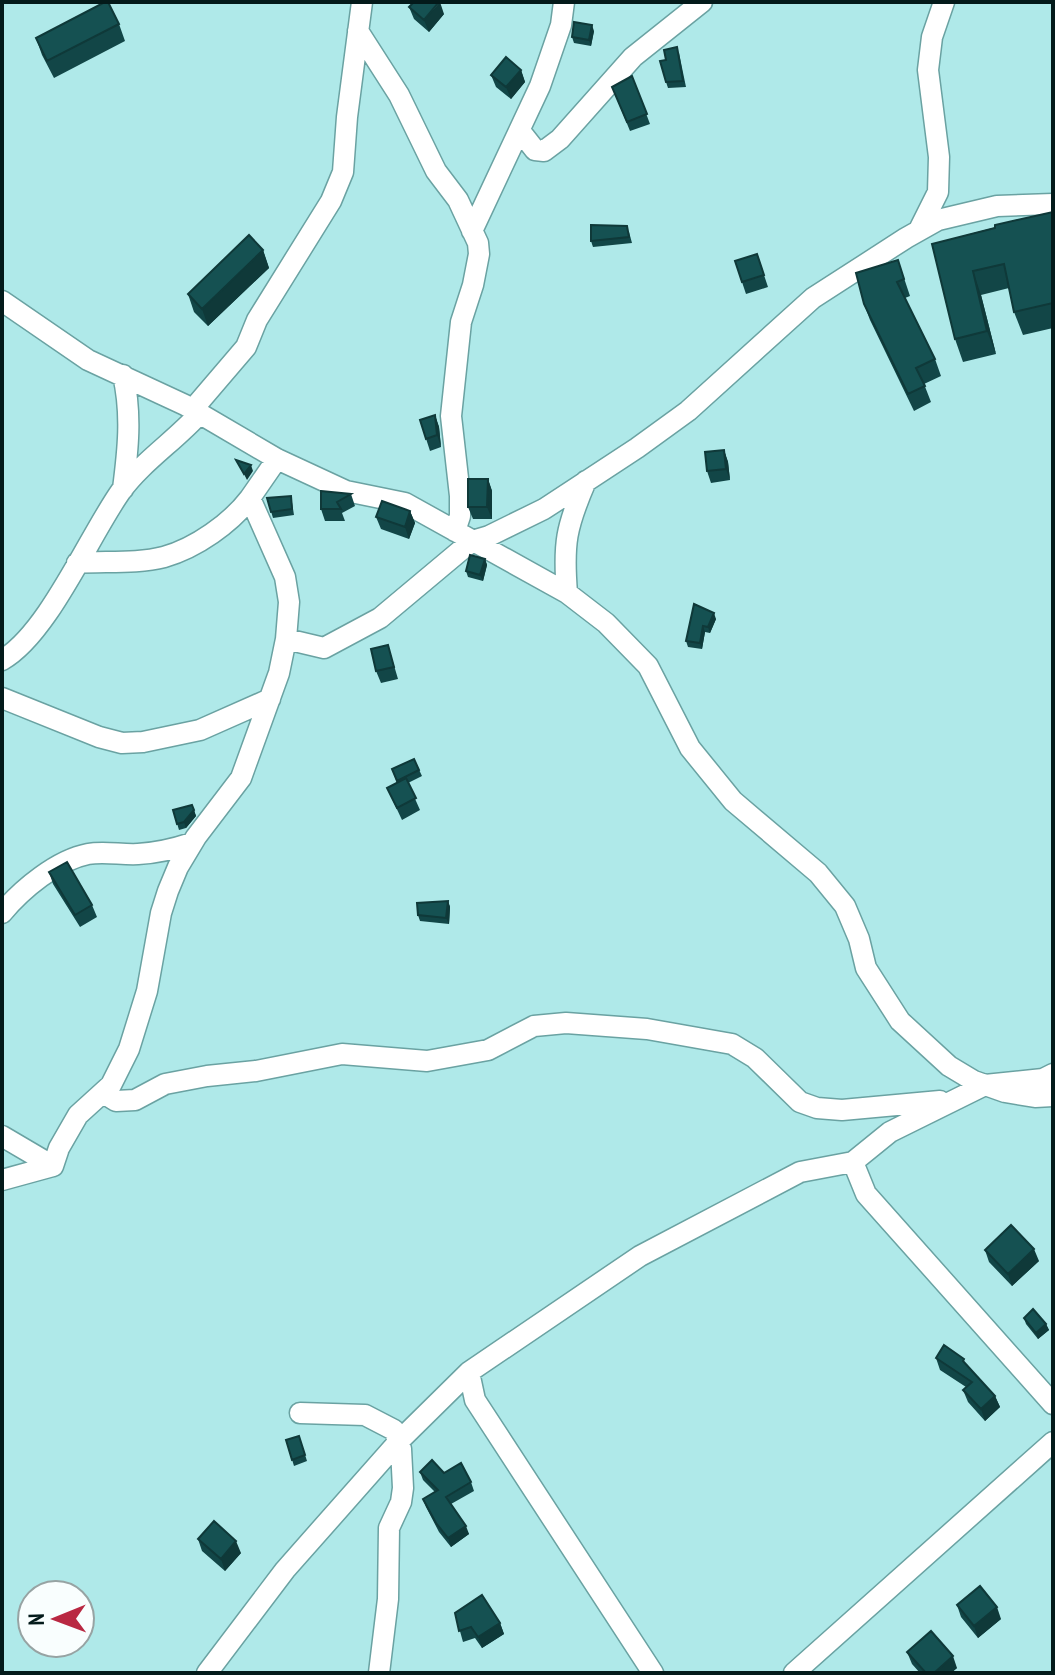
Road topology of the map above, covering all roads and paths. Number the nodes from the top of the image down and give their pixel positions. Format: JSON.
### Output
{"nodes":[{"id":1,"x":362,"y":2,"type":"edge"},
{"id":2,"x":564,"y":2,"type":"edge"},
{"id":3,"x":702,"y":2,"type":"edge"},
{"id":4,"x":944,"y":2,"type":"edge"},
{"id":5,"x":358,"y":31,"type":"junction"},
{"id":6,"x":520,"y":131,"type":"junction"},
{"id":7,"x":1053,"y":204,"type":"edge"},
{"id":8,"x":919,"y":230,"type":"junction"},
{"id":9,"x":472,"y":231,"type":"junction"},
{"id":10,"x":2,"y":301,"type":"edge"},
{"id":11,"x":123,"y":375,"type":"junction"},
{"id":12,"x":196,"y":411,"type":"junction"},
{"id":13,"x":277,"y":459,"type":"junction"},
{"id":14,"x":586,"y":481,"type":"junction"},
{"id":15,"x":123,"y":489,"type":"junction"},
{"id":16,"x":250,"y":498,"type":"junction"},
{"id":17,"x":464,"y":536,"type":"junction"},
{"id":18,"x":77,"y":563,"type":"junction"},
{"id":19,"x":567,"y":593,"type":"junction"},
{"id":20,"x":286,"y":639,"type":"junction"},
{"id":21,"x":2,"y":660,"type":"edge"},
{"id":22,"x":2,"y":698,"type":"edge"},
{"id":23,"x":270,"y":699,"type":"junction"},
{"id":24,"x":192,"y":843,"type":"junction"},
{"id":25,"x":2,"y":913,"type":"edge"},
{"id":26,"x":1053,"y":1074,"type":"edge"},
{"id":27,"x":985,"y":1085,"type":"junction"},
{"id":28,"x":103,"y":1093,"type":"junction"},
{"id":29,"x":1053,"y":1096,"type":"edge"},
{"id":30,"x":958,"y":1097,"type":"junction"},
{"id":31,"x":2,"y":1136,"type":"edge"},
{"id":32,"x":853,"y":1162,"type":"junction"},
{"id":33,"x":53,"y":1166,"type":"junction"},
{"id":34,"x":2,"y":1180,"type":"edge"},
{"id":35,"x":469,"y":1372,"type":"junction"},
{"id":36,"x":1053,"y":1404,"type":"edge"},
{"id":37,"x":300,"y":1413,"type":"dead end"},
{"id":38,"x":399,"y":1441,"type":"junction"},
{"id":39,"x":1053,"y":1442,"type":"edge"},
{"id":40,"x":207,"y":1673,"type":"edge"},
{"id":41,"x":379,"y":1673,"type":"edge"},
{"id":42,"x":653,"y":1673,"type":"edge"},
{"id":43,"x":794,"y":1673,"type":"edge"}],
"edges":[{"from":1,"to":5,"type":"street"},
{"from":2,"to":6,"type":"street"},
{"from":3,"to":6,"type":"street"},
{"from":4,"to":8,"type":"street"},
{"from":5,"to":9,"type":"street"},
{"from":5,"to":12,"type":"street"},
{"from":6,"to":9,"type":"street"},
{"from":7,"to":8,"type":"street"},
{"from":8,"to":14,"type":"street"},
{"from":9,"to":17,"type":"street"},
{"from":10,"to":11,"type":"street"},
{"from":11,"to":12,"type":"street"},
{"from":11,"to":15,"type":"street"},
{"from":12,"to":13,"type":"street"},
{"from":12,"to":15,"type":"street"},
{"from":13,"to":16,"type":"street"},
{"from":13,"to":17,"type":"street"},
{"from":14,"to":17,"type":"street"},
{"from":14,"to":19,"type":"street"},
{"from":15,"to":18,"type":"street"},
{"from":16,"to":18,"type":"street"},
{"from":16,"to":20,"type":"street"},
{"from":17,"to":19,"type":"street"},
{"from":17,"to":20,"type":"street"},
{"from":18,"to":21,"type":"street"},
{"from":19,"to":27,"type":"street"},
{"from":20,"to":23,"type":"street"},
{"from":22,"to":23,"type":"street"},
{"from":23,"to":24,"type":"street"},
{"from":24,"to":25,"type":"street"},
{"from":24,"to":28,"type":"street"},
{"from":26,"to":27,"type":"street"},
{"from":27,"to":29,"type":"street"},
{"from":27,"to":30,"type":"street"},
{"from":28,"to":30,"type":"street"},
{"from":28,"to":33,"type":"street"},
{"from":30,"to":32,"type":"street"},
{"from":31,"to":33,"type":"street"},
{"from":32,"to":35,"type":"street"},
{"from":32,"to":36,"type":"street"},
{"from":33,"to":34,"type":"street"},
{"from":35,"to":38,"type":"street"},
{"from":35,"to":42,"type":"street"},
{"from":37,"to":38,"type":"street"},
{"from":38,"to":40,"type":"street"},
{"from":38,"to":41,"type":"street"},
{"from":39,"to":43,"type":"street"}]}
